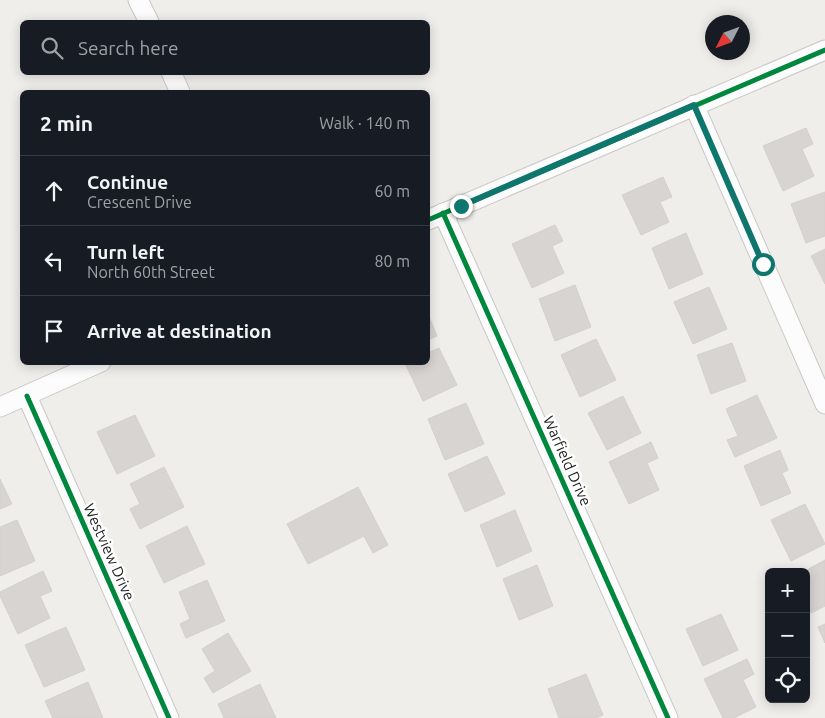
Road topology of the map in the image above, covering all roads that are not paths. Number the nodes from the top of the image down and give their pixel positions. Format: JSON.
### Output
{"nodes":[{"id":1,"x":138,"y":0,"type":"edge"},
{"id":2,"x":147,"y":20,"type":"edge"},
{"id":3,"x":825,"y":50,"type":"edge"},
{"id":4,"x":172,"y":75,"type":"edge"},
{"id":5,"x":179,"y":90,"type":"edge"},
{"id":6,"x":694,"y":105,"type":"junction"},
{"id":7,"x":436,"y":217,"type":"edge"},
{"id":8,"x":94,"y":365,"type":"edge"},
{"id":9,"x":27,"y":396,"type":"junction"},
{"id":10,"x":825,"y":404,"type":"edge"},
{"id":11,"x":0,"y":407,"type":"edge"},
{"id":12,"x":168,"y":718,"type":"edge"},
{"id":13,"x":668,"y":718,"type":"edge"}],
"edges":[{"from":1,"to":2,"type":"street"},
{"from":3,"to":6,"type":"street"},
{"from":4,"to":5,"type":"street"},
{"from":6,"to":7,"type":"street"},
{"from":6,"to":10,"type":"street"},
{"from":7,"to":13,"type":"street","name":"Warfield Drive"},
{"from":8,"to":9,"type":"street"},
{"from":9,"to":11,"type":"street"},
{"from":9,"to":12,"type":"street","name":"Westview Drive"}]}
